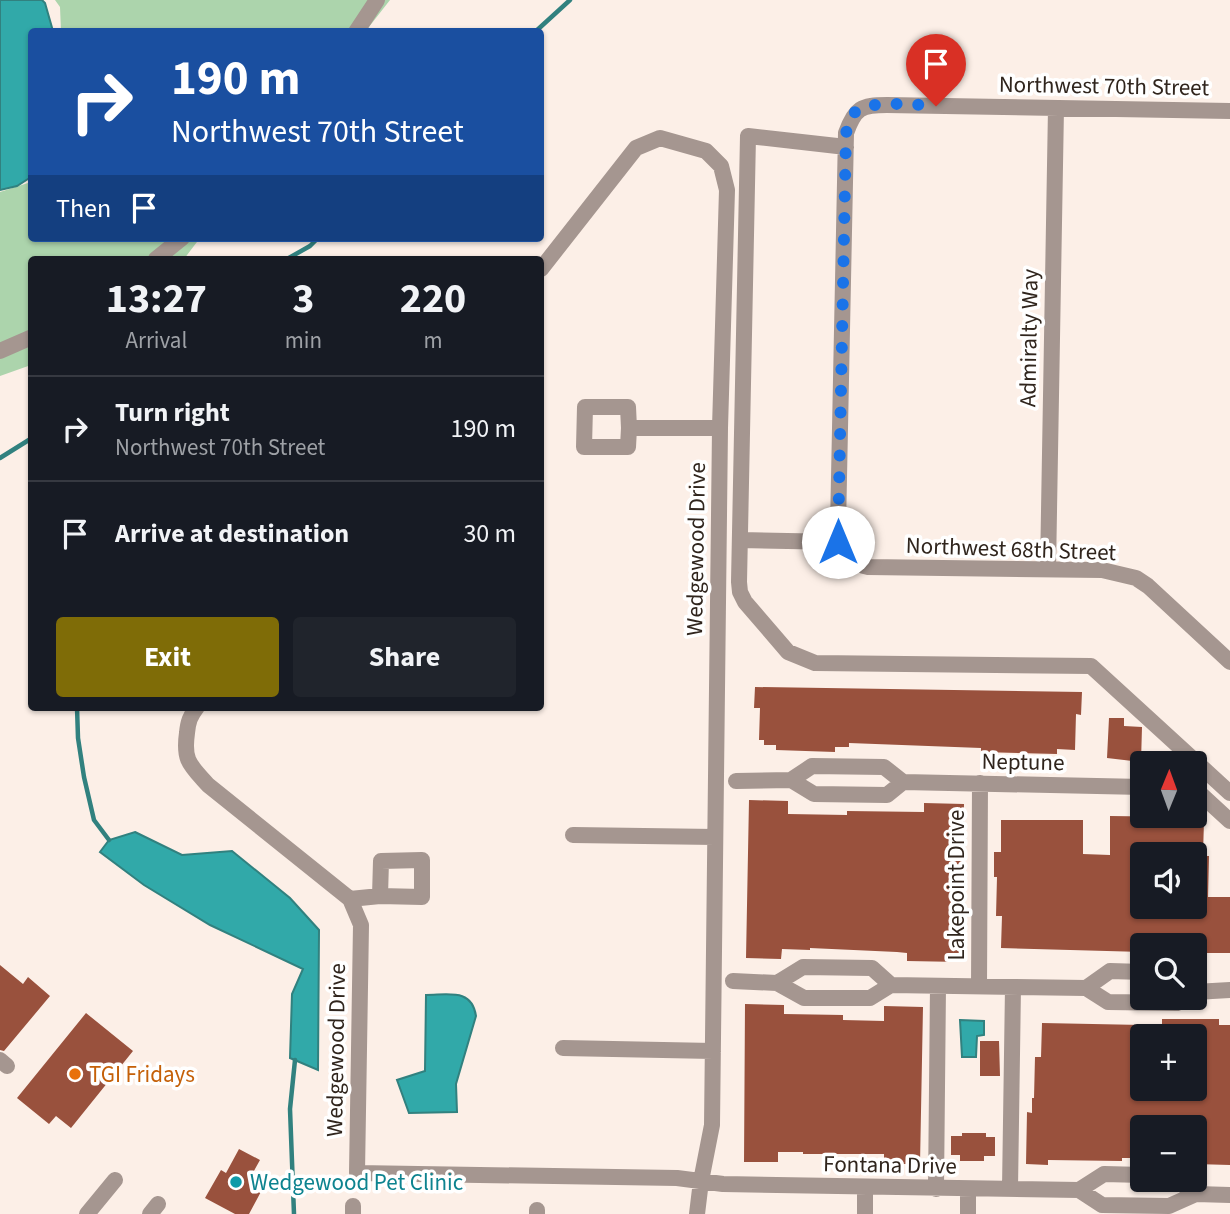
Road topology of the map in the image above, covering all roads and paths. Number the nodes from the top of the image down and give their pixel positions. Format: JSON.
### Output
{"nodes":[{"id":1,"x":377,"y":0,"type":"edge"},
{"id":2,"x":359,"y":28,"type":"edge"},
{"id":3,"x":1056,"y":108,"type":"junction"},
{"id":4,"x":1230,"y":111,"type":"edge"},
{"id":5,"x":846,"y":147,"type":"junction"},
{"id":6,"x":177,"y":242,"type":"edge"},
{"id":7,"x":160,"y":256,"type":"edge"},
{"id":8,"x":544,"y":265,"type":"edge"},
{"id":9,"x":28,"y":339,"type":"edge"},
{"id":10,"x":0,"y":351,"type":"edge"},
{"id":11,"x":629,"y":428,"type":"dead end"},
{"id":12,"x":720,"y":428,"type":"junction"},
{"id":13,"x":740,"y":540,"type":"junction"},
{"id":14,"x":838,"y":542,"type":"junction"},
{"id":15,"x":1048,"y":569,"type":"junction"},
{"id":16,"x":1230,"y":662,"type":"edge"},
{"id":17,"x":194,"y":711,"type":"edge"},
{"id":18,"x":791,"y":780,"type":"junction"},
{"id":19,"x":736,"y":781,"type":"dead end"},
{"id":20,"x":903,"y":782,"type":"junction"},
{"id":21,"x":980,"y":783,"type":"junction"},
{"id":22,"x":1130,"y":787,"type":"edge"},
{"id":23,"x":1230,"y":793,"type":"edge"},
{"id":24,"x":1208,"y":801,"type":"edge"},
{"id":25,"x":1230,"y":821,"type":"edge"},
{"id":26,"x":573,"y":835,"type":"dead end"},
{"id":27,"x":715,"y":837,"type":"junction"},
{"id":28,"x":380,"y":896,"type":"dead end"},
{"id":29,"x":350,"y":899,"type":"junction"},
{"id":30,"x":1130,"y":972,"type":"edge"},
{"id":31,"x":733,"y":981,"type":"dead end"},
{"id":32,"x":777,"y":983,"type":"junction"},
{"id":33,"x":891,"y":985,"type":"junction"},
{"id":34,"x":938,"y":986,"type":"junction"},
{"id":35,"x":979,"y":986,"type":"junction"},
{"id":36,"x":1013,"y":987,"type":"junction"},
{"id":37,"x":1086,"y":988,"type":"junction"},
{"id":38,"x":1230,"y":990,"type":"edge"},
{"id":39,"x":1207,"y":991,"type":"edge"},
{"id":40,"x":1130,"y":1002,"type":"edge"},
{"id":41,"x":564,"y":1048,"type":"dead end"},
{"id":42,"x":713,"y":1051,"type":"junction"},
{"id":43,"x":1130,"y":1175,"type":"edge"},
{"id":44,"x":115,"y":1181,"type":"dead end"},
{"id":45,"x":701,"y":1181,"type":"junction"},
{"id":46,"x":866,"y":1188,"type":"junction"},
{"id":47,"x":936,"y":1189,"type":"junction"},
{"id":48,"x":968,"y":1189,"type":"junction"},
{"id":49,"x":1010,"y":1189,"type":"junction"},
{"id":50,"x":1079,"y":1190,"type":"junction"},
{"id":51,"x":1193,"y":1192,"type":"edge"},
{"id":52,"x":1196,"y":1194,"type":"junction"},
{"id":53,"x":1230,"y":1195,"type":"edge"},
{"id":54,"x":87,"y":1214,"type":"edge"},
{"id":55,"x":697,"y":1214,"type":"edge"},
{"id":56,"x":865,"y":1214,"type":"edge"},
{"id":57,"x":968,"y":1214,"type":"edge"}],
"edges":[{"from":1,"to":2,"type":"street"},
{"from":3,"to":4,"type":"street","name":"Northwest 70th Street"},
{"from":3,"to":5,"type":"street","name":"Northwest 70th Street"},
{"from":3,"to":15,"type":"street","name":"Admiralty Way"},
{"from":5,"to":13,"type":"street"},
{"from":5,"to":14,"type":"street"},
{"from":6,"to":7,"type":"street"},
{"from":8,"to":12,"type":"street","name":"Wedgewood Drive"},
{"from":9,"to":10,"type":"street"},
{"from":11,"to":12,"type":"street"},
{"from":12,"to":27,"type":"street","name":"Wedgewood Drive"},
{"from":13,"to":14,"type":"street"},
{"from":13,"to":23,"type":"street"},
{"from":14,"to":15,"type":"street","name":"Northwest 68th Street"},
{"from":15,"to":16,"type":"street","name":"Northwest 68th Street"},
{"from":17,"to":29,"type":"street"},
{"from":18,"to":19,"type":"street","name":"Neptune"},
{"from":18,"to":20,"type":"street","name":"Neptune"},
{"from":18,"to":20,"type":"street","name":"Neptune"},
{"from":20,"to":21,"type":"street","name":"Neptune"},
{"from":21,"to":22,"type":"street","name":"Neptune"},
{"from":21,"to":35,"type":"street","name":"Lakepoint Drive"},
{"from":24,"to":25,"type":"street"},
{"from":26,"to":27,"type":"street"},
{"from":27,"to":42,"type":"street","name":"Wedgewood Drive"},
{"from":28,"to":29,"type":"street"},
{"from":29,"to":45,"type":"street","name":"Wedgewood Drive"},
{"from":30,"to":37,"type":"street"},
{"from":31,"to":32,"type":"street"},
{"from":32,"to":33,"type":"street"},
{"from":32,"to":33,"type":"street"},
{"from":33,"to":34,"type":"street"},
{"from":34,"to":35,"type":"street"},
{"from":34,"to":47,"type":"street","name":"Lakepoint Drive"},
{"from":35,"to":36,"type":"street"},
{"from":36,"to":37,"type":"street"},
{"from":36,"to":49,"type":"street"},
{"from":37,"to":40,"type":"street"},
{"from":38,"to":39,"type":"street"},
{"from":41,"to":42,"type":"street"},
{"from":42,"to":45,"type":"street","name":"Wedgewood Drive"},
{"from":43,"to":50,"type":"street","name":"Fontana Drive"},
{"from":44,"to":54,"type":"street"},
{"from":45,"to":46,"type":"street","name":"Fontana Drive"},
{"from":45,"to":55,"type":"street","name":"Wedgewood Drive"},
{"from":46,"to":47,"type":"street","name":"Fontana Drive"},
{"from":46,"to":56,"type":"street"},
{"from":47,"to":48,"type":"street","name":"Fontana Drive"},
{"from":48,"to":49,"type":"street","name":"Fontana Drive"},
{"from":48,"to":57,"type":"street"},
{"from":49,"to":50,"type":"street","name":"Fontana Drive"},
{"from":50,"to":52,"type":"street","name":"Fontana Drive"},
{"from":51,"to":52,"type":"street"},
{"from":52,"to":53,"type":"street","name":"Fontana Drive"}]}
